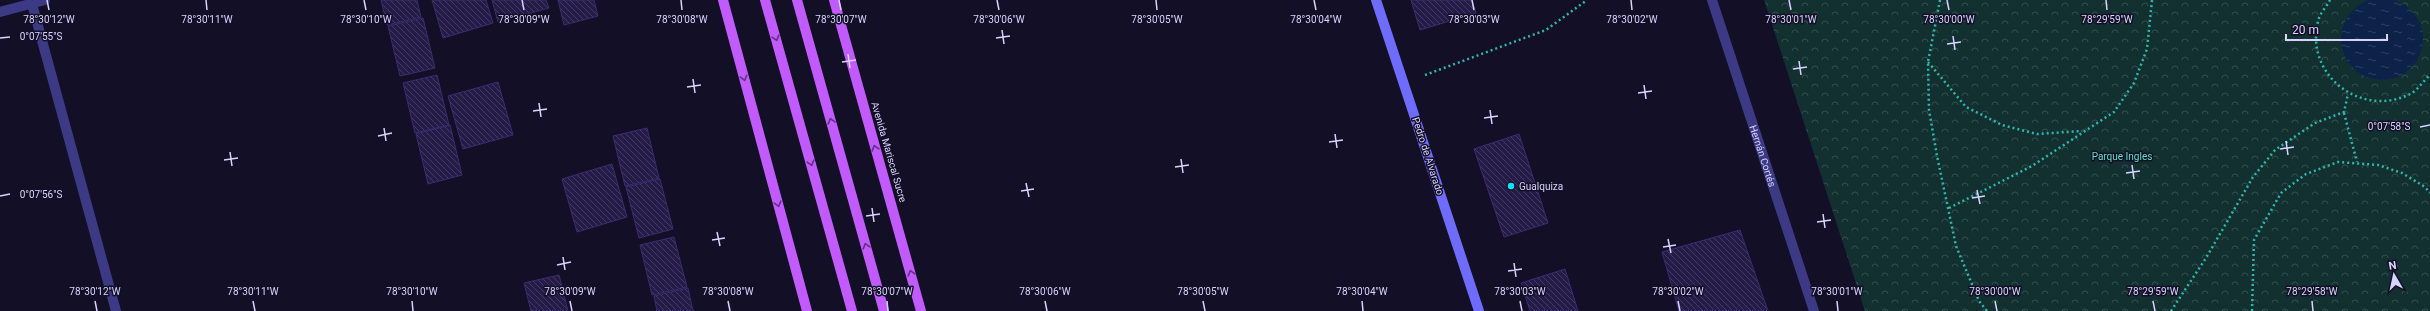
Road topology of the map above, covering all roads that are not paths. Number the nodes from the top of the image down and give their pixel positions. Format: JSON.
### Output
{"nodes":[{"id":1,"x":45,"y":0,"type":"edge"},
{"id":2,"x":723,"y":0,"type":"edge"},
{"id":3,"x":765,"y":0,"type":"edge"},
{"id":4,"x":798,"y":0,"type":"edge"},
{"id":5,"x":834,"y":0,"type":"edge"},
{"id":6,"x":1376,"y":0,"type":"edge"},
{"id":7,"x":1712,"y":0,"type":"edge"},
{"id":8,"x":32,"y":4,"type":"junction"},
{"id":9,"x":0,"y":12,"type":"edge"},
{"id":10,"x":116,"y":311,"type":"edge"},
{"id":11,"x":807,"y":311,"type":"edge"},
{"id":12,"x":852,"y":311,"type":"edge"},
{"id":13,"x":884,"y":311,"type":"edge"},
{"id":14,"x":921,"y":311,"type":"edge"},
{"id":15,"x":1479,"y":311,"type":"edge"},
{"id":16,"x":1814,"y":311,"type":"edge"}],
"edges":[{"from":1,"to":8,"type":"street"},
{"from":2,"to":11,"type":"main road","one_way":true},
{"from":3,"to":12,"type":"main road","one_way":true},
{"from":13,"to":4,"type":"main road","one_way":true},
{"from":14,"to":5,"type":"main road","name":"Avenida Mariscal Sucre","one_way":true},
{"from":6,"to":15,"type":"main road","name":"Pedro de Alvarado"},
{"from":7,"to":16,"type":"street","name":"Hernán Cortés"},
{"from":8,"to":9,"type":"street"},
{"from":8,"to":10,"type":"street"}]}
